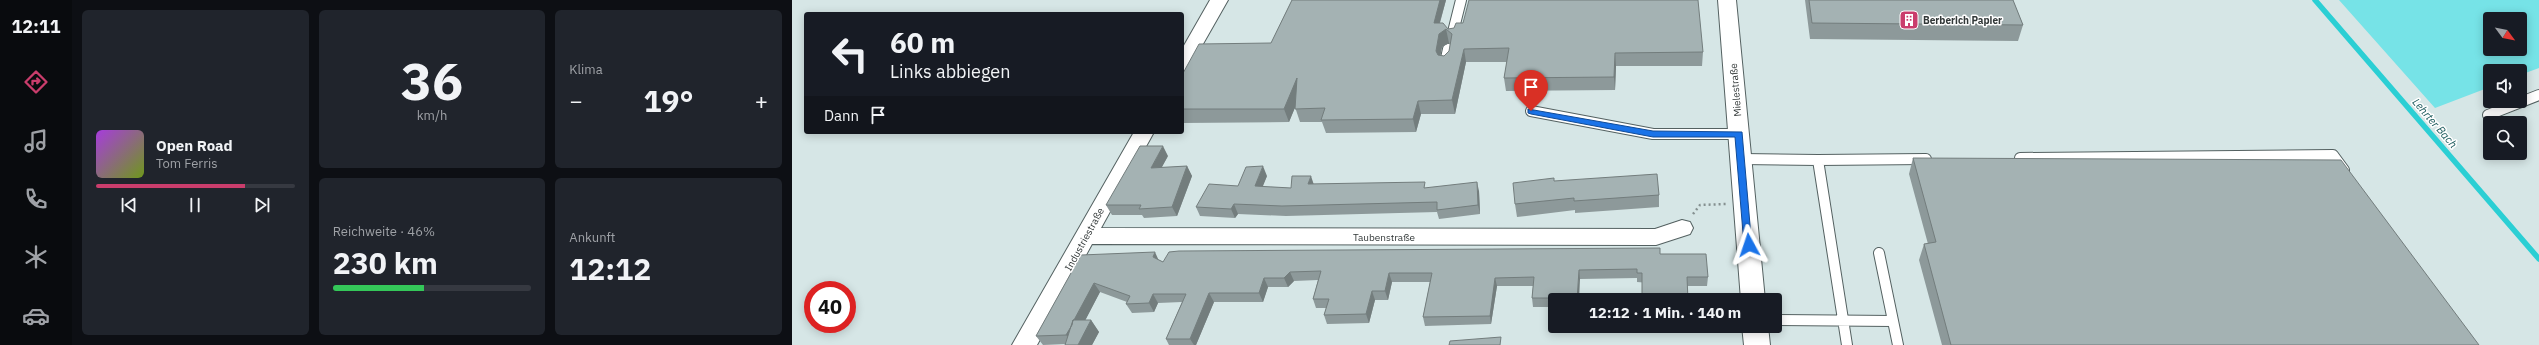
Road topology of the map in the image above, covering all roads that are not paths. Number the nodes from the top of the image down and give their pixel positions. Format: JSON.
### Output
{"nodes":[{"id":1,"x":1218,"y":0,"type":"edge"},
{"id":2,"x":1461,"y":0,"type":"edge"},
{"id":3,"x":1727,"y":0,"type":"edge"},
{"id":4,"x":1452,"y":36,"type":"edge"},
{"id":5,"x":1448,"y":49,"type":"edge"},
{"id":6,"x":1184,"y":61,"type":"edge"},
{"id":7,"x":1445,"y":63,"type":"edge"},
{"id":8,"x":2539,"y":95,"type":"edge"},
{"id":9,"x":1531,"y":111,"type":"dead end"},
{"id":10,"x":2489,"y":116,"type":"edge"},
{"id":11,"x":1143,"y":134,"type":"edge"},
{"id":12,"x":1739,"y":134,"type":"junction"},
{"id":13,"x":2008,"y":158,"type":"edge"},
{"id":14,"x":1742,"y":159,"type":"junction"},
{"id":15,"x":1937,"y":159,"type":"edge"},
{"id":16,"x":1818,"y":160,"type":"junction"},
{"id":17,"x":2352,"y":180,"type":"edge"},
{"id":18,"x":1682,"y":228,"type":"road end"},
{"id":19,"x":1086,"y":236,"type":"junction"},
{"id":20,"x":1879,"y":253,"type":"dead end"},
{"id":21,"x":1752,"y":293,"type":"edge"},
{"id":22,"x":1782,"y":320,"type":"edge"},
{"id":23,"x":1843,"y":321,"type":"junction"},
{"id":24,"x":1893,"y":321,"type":"junction"},
{"id":25,"x":1756,"y":333,"type":"edge"},
{"id":26,"x":1024,"y":345,"type":"edge"},
{"id":27,"x":1757,"y":345,"type":"edge"},
{"id":28,"x":1847,"y":345,"type":"edge"},
{"id":29,"x":1898,"y":345,"type":"edge"}],
"edges":[{"from":1,"to":6,"type":"street"},
{"from":2,"to":4,"type":"lane"},
{"from":3,"to":12,"type":"street","name":"Mielestraße"},
{"from":5,"to":7,"type":"lane"},
{"from":8,"to":10,"type":"lane"},
{"from":9,"to":12,"type":"lane"},
{"from":11,"to":19,"type":"street","name":"Industriestraße"},
{"from":12,"to":14,"type":"street","name":"Mielestraße"},
{"from":13,"to":17,"type":"lane"},
{"from":14,"to":16,"type":"lane"},
{"from":14,"to":21,"type":"street","name":"Mielestraße"},
{"from":15,"to":16,"type":"lane"},
{"from":16,"to":23,"type":"lane"},
{"from":18,"to":19,"type":"street","name":"Taubenstraße"},
{"from":19,"to":26,"type":"street","name":"Industriestraße"},
{"from":20,"to":24,"type":"lane"},
{"from":22,"to":23,"type":"lane"},
{"from":23,"to":24,"type":"lane"},
{"from":23,"to":28,"type":"lane"},
{"from":24,"to":29,"type":"lane"},
{"from":25,"to":27,"type":"street"}]}
